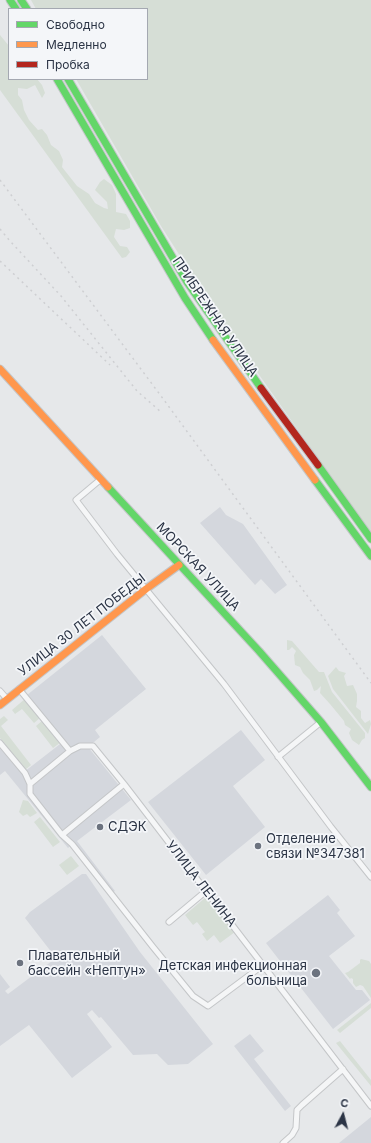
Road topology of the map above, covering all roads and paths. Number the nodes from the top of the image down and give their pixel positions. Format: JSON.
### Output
{"nodes":[{"id":1,"x":58,"y":80,"type":"edge"},
{"id":2,"x":69,"y":80,"type":"edge"},
{"id":3,"x":0,"y":369,"type":"edge"},
{"id":4,"x":101,"y":479,"type":"junction"},
{"id":5,"x":371,"y":539,"type":"edge"},
{"id":6,"x":371,"y":556,"type":"edge"},
{"id":7,"x":179,"y":565,"type":"junction"},
{"id":8,"x":146,"y":589,"type":"junction"},
{"id":9,"x":19,"y":689,"type":"junction"},
{"id":10,"x":0,"y":691,"type":"edge"},
{"id":11,"x":7,"y":699,"type":"junction"},
{"id":12,"x":0,"y":704,"type":"edge"},
{"id":13,"x":321,"y":722,"type":"junction"},
{"id":14,"x":0,"y":743,"type":"edge"},
{"id":15,"x":70,"y":751,"type":"junction"},
{"id":16,"x":278,"y":757,"type":"junction"},
{"id":17,"x":30,"y":784,"type":"junction"},
{"id":18,"x":124,"y":784,"type":"junction"},
{"id":19,"x":371,"y":787,"type":"edge"},
{"id":20,"x":62,"y":834,"type":"junction"},
{"id":21,"x":371,"y":877,"type":"edge"},
{"id":22,"x":206,"y":891,"type":"junction"},
{"id":23,"x":169,"y":922,"type":"dead end"},
{"id":24,"x":263,"y":965,"type":"junction"},
{"id":25,"x":343,"y":1069,"type":"junction"},
{"id":26,"x":371,"y":1106,"type":"edge"},
{"id":27,"x":283,"y":1143,"type":"edge"}],
"edges":[{"from":1,"to":6,"type":"main road","name":"ПРИБРЕЖНАЯ УЛИЦА"},
{"from":2,"to":5,"type":"main road","name":"ПРИБРЕЖНАЯ УЛИЦА"},
{"from":3,"to":4,"type":"main road","name":"МОРСКАЯ УЛИЦА"},
{"from":4,"to":7,"type":"main road","name":"МОРСКАЯ УЛИЦА"},
{"from":4,"to":8,"type":"street"},
{"from":7,"to":8,"type":"main road","name":"УЛИЦА 30 ЛЕТ ПОБЕДЫ"},
{"from":7,"to":13,"type":"main road","name":"МОРСКАЯ УЛИЦА"},
{"from":8,"to":9,"type":"main road","name":"УЛИЦА 30 ЛЕТ ПОБЕДЫ"},
{"from":8,"to":16,"type":"street"},
{"from":9,"to":11,"type":"main road","name":"УЛИЦА 30 ЛЕТ ПОБЕДЫ"},
{"from":9,"to":15,"type":"street"},
{"from":10,"to":11,"type":"street"},
{"from":11,"to":12,"type":"main road","name":"УЛИЦА 30 ЛЕТ ПОБЕДЫ"},
{"from":13,"to":16,"type":"street"},
{"from":13,"to":19,"type":"main road","name":"МОРСКАЯ УЛИЦА"},
{"from":14,"to":17,"type":"street"},
{"from":15,"to":17,"type":"street"},
{"from":15,"to":18,"type":"street","name":"УЛИЦА ЛЕНИНА"},
{"from":16,"to":21,"type":"street"},
{"from":17,"to":20,"type":"street"},
{"from":18,"to":20,"type":"street"},
{"from":18,"to":22,"type":"street","name":"УЛИЦА ЛЕНИНА"},
{"from":20,"to":24,"type":"street"},
{"from":22,"to":23,"type":"street"},
{"from":22,"to":24,"type":"street","name":"УЛИЦА ЛЕНИНА"},
{"from":24,"to":25,"type":"street","name":"УЛИЦА ЛЕНИНА"},
{"from":25,"to":26,"type":"street","name":"УЛИЦА ЛЕНИНА"},
{"from":25,"to":27,"type":"street"}]}
